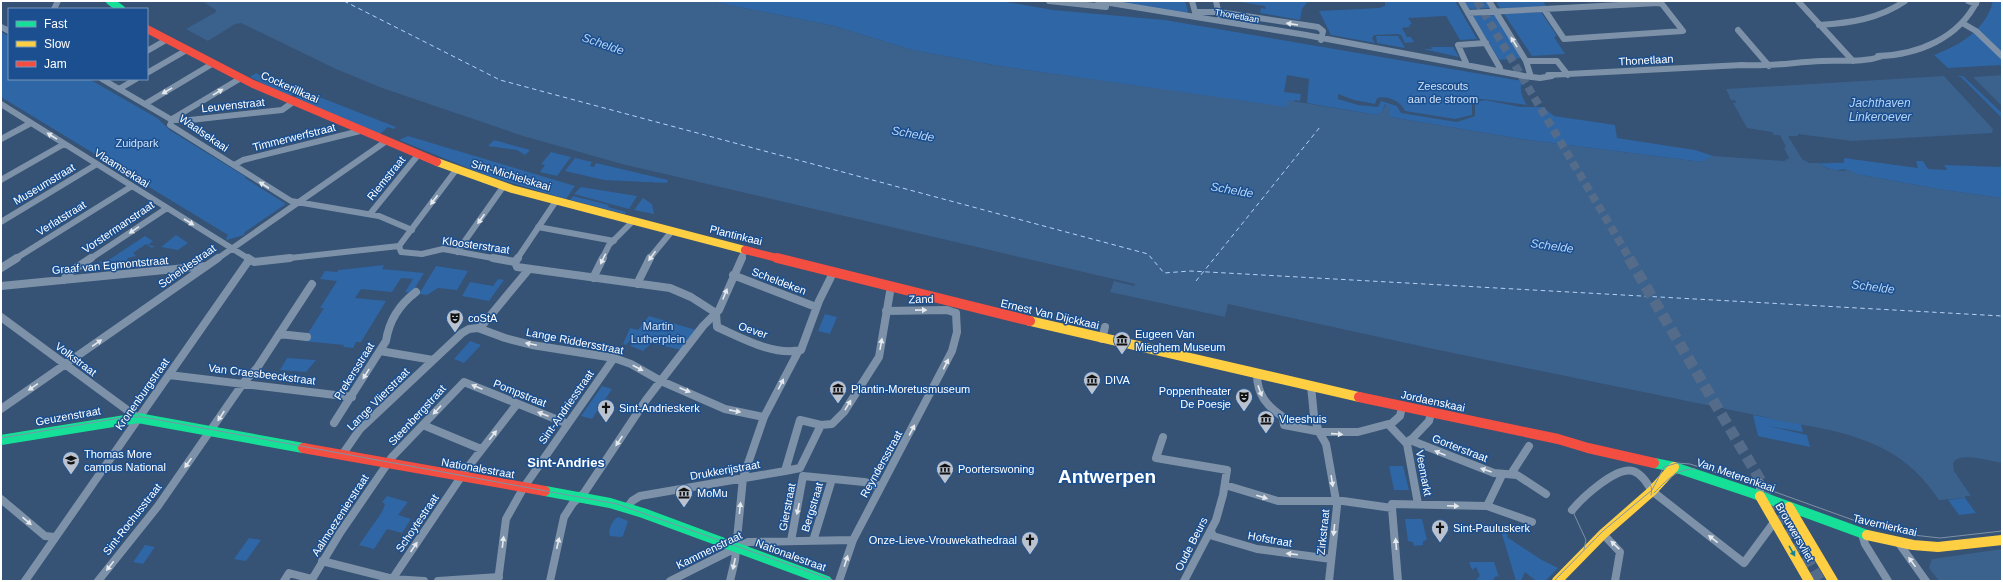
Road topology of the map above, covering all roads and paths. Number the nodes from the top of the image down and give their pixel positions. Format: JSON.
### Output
{"nodes":[{"id":1,"x":110,"y":1,"type":"edge"},
{"id":2,"x":1049,"y":1,"type":"edge"},
{"id":3,"x":1055,"y":1,"type":"edge"},
{"id":4,"x":1098,"y":1,"type":"edge"},
{"id":5,"x":1192,"y":1,"type":"edge"},
{"id":6,"x":1216,"y":1,"type":"edge"},
{"id":7,"x":1461,"y":1,"type":"edge"},
{"id":8,"x":1489,"y":1,"type":"edge"},
{"id":9,"x":1798,"y":1,"type":"edge"},
{"id":10,"x":1905,"y":1,"type":"edge"},
{"id":11,"x":1968,"y":1,"type":"edge"},
{"id":12,"x":1977,"y":2,"type":"edge"},
{"id":13,"x":120,"y":8,"type":"edge"},
{"id":14,"x":1138,"y":8,"type":"junction"},
{"id":15,"x":1544,"y":9,"type":"junction"},
{"id":16,"x":1220,"y":12,"type":"junction"},
{"id":17,"x":1496,"y":12,"type":"junction"},
{"id":18,"x":1468,"y":13,"type":"junction"},
{"id":19,"x":1193,"y":14,"type":"junction"},
{"id":20,"x":1217,"y":21,"type":"junction"},
{"id":21,"x":1964,"y":24,"type":"junction"},
{"id":22,"x":1820,"y":25,"type":"junction"},
{"id":23,"x":148,"y":29,"type":"edge"},
{"id":24,"x":1738,"y":30,"type":"dead end"},
{"id":25,"x":1320,"y":39,"type":"junction"},
{"id":26,"x":166,"y":40,"type":"junction"},
{"id":27,"x":1486,"y":43,"type":"junction"},
{"id":28,"x":148,"y":50,"type":"edge"},
{"id":29,"x":185,"y":51,"type":"junction"},
{"id":30,"x":2002,"y":56,"type":"edge"},
{"id":31,"x":1851,"y":59,"type":"junction"},
{"id":32,"x":1526,"y":61,"type":"junction"},
{"id":33,"x":212,"y":64,"type":"junction"},
{"id":34,"x":1467,"y":64,"type":"junction"},
{"id":35,"x":1767,"y":64,"type":"junction"},
{"id":36,"x":1500,"y":70,"type":"junction"},
{"id":37,"x":148,"y":72,"type":"edge"},
{"id":38,"x":1531,"y":75,"type":"junction"},
{"id":39,"x":1568,"y":75,"type":"junction"},
{"id":40,"x":241,"y":78,"type":"junction"},
{"id":41,"x":104,"y":80,"type":"edge"},
{"id":42,"x":134,"y":80,"type":"edge"},
{"id":43,"x":119,"y":89,"type":"junction"},
{"id":44,"x":293,"y":102,"type":"junction"},
{"id":45,"x":1,"y":104,"type":"edge"},
{"id":46,"x":145,"y":104,"type":"junction"},
{"id":47,"x":172,"y":120,"type":"junction"},
{"id":48,"x":31,"y":122,"type":"junction"},
{"id":49,"x":360,"y":131,"type":"junction"},
{"id":50,"x":1,"y":139,"type":"edge"},
{"id":51,"x":385,"y":142,"type":"junction"},
{"id":52,"x":64,"y":144,"type":"junction"},
{"id":53,"x":418,"y":155,"type":"junction"},
{"id":54,"x":97,"y":164,"type":"junction"},
{"id":55,"x":234,"y":165,"type":"junction"},
{"id":56,"x":456,"y":170,"type":"junction"},
{"id":57,"x":1,"y":180,"type":"edge"},
{"id":58,"x":132,"y":186,"type":"junction"},
{"id":59,"x":503,"y":187,"type":"junction"},
{"id":60,"x":556,"y":201,"type":"junction"},
{"id":61,"x":298,"y":202,"type":"junction"},
{"id":62,"x":167,"y":208,"type":"junction"},
{"id":63,"x":370,"y":214,"type":"junction"},
{"id":64,"x":2,"y":221,"type":"edge"},
{"id":65,"x":633,"y":221,"type":"junction"},
{"id":66,"x":538,"y":227,"type":"junction"},
{"id":67,"x":412,"y":230,"type":"junction"},
{"id":68,"x":672,"y":231,"type":"junction"},
{"id":69,"x":614,"y":241,"type":"junction"},
{"id":70,"x":399,"y":246,"type":"junction"},
{"id":71,"x":233,"y":248,"type":"junction"},
{"id":72,"x":745,"y":250,"type":"junction"},
{"id":73,"x":457,"y":252,"type":"junction"},
{"id":74,"x":249,"y":260,"type":"junction"},
{"id":75,"x":514,"y":262,"type":"junction"},
{"id":76,"x":206,"y":266,"type":"junction"},
{"id":77,"x":1,"y":268,"type":"edge"},
{"id":78,"x":529,"y":269,"type":"junction"},
{"id":79,"x":833,"y":273,"type":"junction"},
{"id":80,"x":733,"y":275,"type":"junction"},
{"id":81,"x":593,"y":278,"type":"junction"},
{"id":82,"x":64,"y":280,"type":"junction"},
{"id":83,"x":868,"y":281,"type":"joint"},
{"id":84,"x":312,"y":284,"type":"dead end"},
{"id":85,"x":637,"y":284,"type":"junction"},
{"id":86,"x":16,"y":285,"type":"junction"},
{"id":87,"x":1,"y":286,"type":"edge"},
{"id":88,"x":1,"y":289,"type":"edge"},
{"id":89,"x":416,"y":292,"type":"dead end"},
{"id":90,"x":890,"y":292,"type":"dead end"},
{"id":91,"x":965,"y":306,"type":"junction"},
{"id":92,"x":816,"y":307,"type":"junction"},
{"id":93,"x":886,"y":311,"type":"junction"},
{"id":94,"x":716,"y":313,"type":"junction"},
{"id":95,"x":956,"y":313,"type":"junction"},
{"id":96,"x":1,"y":317,"type":"edge"},
{"id":97,"x":1106,"y":327,"type":"dead end"},
{"id":98,"x":480,"y":328,"type":"junction"},
{"id":99,"x":279,"y":334,"type":"junction"},
{"id":100,"x":307,"y":337,"type":"dead end"},
{"id":101,"x":1102,"y":338,"type":"junction"},
{"id":102,"x":380,"y":351,"type":"junction"},
{"id":103,"x":798,"y":352,"type":"junction"},
{"id":104,"x":614,"y":358,"type":"junction"},
{"id":105,"x":433,"y":360,"type":"junction"},
{"id":106,"x":64,"y":365,"type":"junction"},
{"id":107,"x":1228,"y":367,"type":"joint"},
{"id":108,"x":169,"y":374,"type":"junction"},
{"id":109,"x":1257,"y":374,"type":"junction"},
{"id":110,"x":661,"y":381,"type":"junction"},
{"id":111,"x":244,"y":382,"type":"junction"},
{"id":112,"x":464,"y":382,"type":"joint"},
{"id":113,"x":1311,"y":386,"type":"junction"},
{"id":114,"x":352,"y":397,"type":"junction"},
{"id":115,"x":517,"y":404,"type":"junction"},
{"id":116,"x":1402,"y":407,"type":"junction"},
{"id":117,"x":1,"y":409,"type":"edge"},
{"id":118,"x":1431,"y":413,"type":"junction"},
{"id":119,"x":764,"y":416,"type":"junction"},
{"id":120,"x":138,"y":418,"type":"junction"},
{"id":121,"x":334,"y":423,"type":"dead end"},
{"id":122,"x":568,"y":424,"type":"junction"},
{"id":123,"x":423,"y":425,"type":"junction"},
{"id":124,"x":821,"y":425,"type":"junction"},
{"id":125,"x":1390,"y":425,"type":"junction"},
{"id":126,"x":211,"y":431,"type":"junction"},
{"id":127,"x":1319,"y":432,"type":"junction"},
{"id":128,"x":1163,"y":437,"type":"dead end"},
{"id":129,"x":1,"y":440,"type":"edge"},
{"id":130,"x":1409,"y":442,"type":"junction"},
{"id":131,"x":1529,"y":446,"type":"dead end"},
{"id":132,"x":481,"y":450,"type":"junction"},
{"id":133,"x":342,"y":455,"type":"junction"},
{"id":134,"x":387,"y":464,"type":"junction"},
{"id":135,"x":1674,"y":467,"type":"junction"},
{"id":136,"x":785,"y":470,"type":"junction"},
{"id":137,"x":1511,"y":474,"type":"junction"},
{"id":138,"x":1502,"y":475,"type":"junction"},
{"id":139,"x":461,"y":477,"type":"junction"},
{"id":140,"x":743,"y":478,"type":"junction"},
{"id":141,"x":832,"y":479,"type":"junction"},
{"id":142,"x":1760,"y":483,"type":"dead end"},
{"id":143,"x":1225,"y":485,"type":"junction"},
{"id":144,"x":880,"y":486,"type":"junction"},
{"id":145,"x":523,"y":488,"type":"junction"},
{"id":146,"x":1652,"y":491,"type":"junction"},
{"id":147,"x":1546,"y":494,"type":"dead end"},
{"id":148,"x":1760,"y":496,"type":"junction"},
{"id":149,"x":579,"y":498,"type":"junction"},
{"id":150,"x":1,"y":499,"type":"edge"},
{"id":151,"x":1336,"y":502,"type":"junction"},
{"id":152,"x":1418,"y":504,"type":"junction"},
{"id":153,"x":1392,"y":506,"type":"junction"},
{"id":154,"x":1487,"y":506,"type":"junction"},
{"id":155,"x":627,"y":508,"type":"junction"},
{"id":156,"x":1790,"y":508,"type":"junction"},
{"id":157,"x":1572,"y":510,"type":"dead end"},
{"id":158,"x":1775,"y":521,"type":"junction"},
{"id":159,"x":1532,"y":522,"type":"dead end"},
{"id":160,"x":1211,"y":531,"type":"junction"},
{"id":161,"x":1602,"y":534,"type":"junction"},
{"id":162,"x":1862,"y":534,"type":"junction"},
{"id":163,"x":55,"y":537,"type":"junction"},
{"id":164,"x":853,"y":540,"type":"junction"},
{"id":165,"x":2002,"y":540,"type":"edge"},
{"id":166,"x":791,"y":541,"type":"junction"},
{"id":167,"x":813,"y":541,"type":"junction"},
{"id":168,"x":1898,"y":542,"type":"junction"},
{"id":169,"x":736,"y":547,"type":"junction"},
{"id":170,"x":1331,"y":559,"type":"junction"},
{"id":171,"x":322,"y":561,"type":"junction"},
{"id":172,"x":499,"y":579,"type":"edge"},
{"id":173,"x":312,"y":580,"type":"edge"},
{"id":174,"x":392,"y":580,"type":"edge"},
{"id":175,"x":457,"y":580,"type":"edge"},
{"id":176,"x":25,"y":581,"type":"edge"},
{"id":177,"x":98,"y":581,"type":"edge"},
{"id":178,"x":284,"y":581,"type":"edge"},
{"id":179,"x":424,"y":581,"type":"edge"},
{"id":180,"x":438,"y":581,"type":"edge"},
{"id":181,"x":550,"y":581,"type":"edge"},
{"id":182,"x":670,"y":581,"type":"edge"},
{"id":183,"x":730,"y":581,"type":"edge"},
{"id":184,"x":827,"y":581,"type":"edge"},
{"id":185,"x":839,"y":581,"type":"edge"},
{"id":186,"x":1184,"y":581,"type":"edge"},
{"id":187,"x":1329,"y":581,"type":"edge"},
{"id":188,"x":1398,"y":581,"type":"edge"},
{"id":189,"x":1557,"y":581,"type":"edge"},
{"id":190,"x":1615,"y":581,"type":"edge"},
{"id":191,"x":1809,"y":581,"type":"edge"},
{"id":192,"x":1833,"y":581,"type":"edge"},
{"id":193,"x":1888,"y":581,"type":"edge"},
{"id":194,"x":1926,"y":581,"type":"edge"}],
"edges":[{"from":1,"to":13,"type":"street"},
{"from":2,"to":3,"type":"street","name":"Thonetlaan"},
{"from":3,"to":14,"type":"street","name":"Thonetlaan"},
{"from":4,"to":14,"type":"street","name":"Thonetlaan"},
{"from":5,"to":19,"type":"street"},
{"from":6,"to":16,"type":"street"},
{"from":7,"to":18,"type":"street"},
{"from":8,"to":17,"type":"street"},
{"from":9,"to":22,"type":"street"},
{"from":10,"to":22,"type":"street"},
{"from":11,"to":12,"type":"street"},
{"from":12,"to":21,"type":"street","name":"Thonetlaan"},
{"from":14,"to":19,"type":"street","name":"Thonetlaan"},
{"from":15,"to":15,"type":"street"},
{"from":15,"to":17,"type":"street"},
{"from":16,"to":19,"type":"street"},
{"from":16,"to":20,"type":"street"},
{"from":25,"to":16,"type":"street","name":"Thonetlaan","one_way":true},
{"from":17,"to":18,"type":"street"},
{"from":32,"to":17,"type":"street","one_way":true},
{"from":18,"to":27,"type":"street"},
{"from":19,"to":20,"type":"street","name":"Thonetlaan"},
{"from":20,"to":25,"type":"street","name":"Thonetlaan"},
{"from":21,"to":30,"type":"street"},
{"from":21,"to":31,"type":"street","name":"Thonetlaan"},
{"from":22,"to":31,"type":"street"},
{"from":23,"to":26,"type":"street","name":"Cockerillkaai"},
{"from":24,"to":35,"type":"street"},
{"from":25,"to":34,"type":"street","name":"Thonetlaan"},
{"from":26,"to":28,"type":"street"},
{"from":26,"to":29,"type":"street","name":"Cockerillkaai"},
{"from":27,"to":34,"type":"street"},
{"from":27,"to":36,"type":"street"},
{"from":29,"to":33,"type":"street","name":"Cockerillkaai"},
{"from":29,"to":37,"type":"street"},
{"from":31,"to":35,"type":"street","name":"Thonetlaan"},
{"from":32,"to":38,"type":"street"},
{"from":32,"to":39,"type":"street"},
{"from":33,"to":40,"type":"street","name":"Cockerillkaai"},
{"from":33,"to":46,"type":"street","one_way":true},
{"from":34,"to":36,"type":"street","name":"Thonetlaan"},
{"from":35,"to":39,"type":"street","name":"Thonetlaan"},
{"from":36,"to":38,"type":"street","name":"Thonetlaan"},
{"from":38,"to":39,"type":"street","name":"Thonetlaan"},
{"from":40,"to":44,"type":"street","name":"Cockerillkaai"},
{"from":47,"to":40,"type":"street","one_way":true},
{"from":41,"to":43,"type":"street","name":"Waalsekaai"},
{"from":42,"to":43,"type":"street"},
{"from":43,"to":46,"type":"street","name":"Waalsekaai"},
{"from":44,"to":47,"type":"street","name":"Leuvenstraat"},
{"from":44,"to":49,"type":"street","name":"Cockerillkaai"},
{"from":45,"to":48,"type":"street","name":"Vlaamsekaai"},
{"from":46,"to":47,"type":"street","name":"Waalsekaai"},
{"from":47,"to":55,"type":"street","name":"Waalsekaai"},
{"from":48,"to":50,"type":"street"},
{"from":52,"to":48,"type":"street","name":"Vlaamsekaai","one_way":true},
{"from":49,"to":51,"type":"street","name":"Cockerillkaai"},
{"from":49,"to":55,"type":"street","name":"Timmerwerfstraat"},
{"from":51,"to":53,"type":"street","name":"Sint-Michielskaai"},
{"from":51,"to":61,"type":"street","name":"Scheldestraat"},
{"from":52,"to":54,"type":"street","name":"Vlaamsekaai"},
{"from":52,"to":57,"type":"street"},
{"from":53,"to":56,"type":"street","name":"Sint-Michielskaai"},
{"from":53,"to":63,"type":"street","name":"Riemstraat"},
{"from":54,"to":58,"type":"street","name":"Vlaamsekaai"},
{"from":54,"to":64,"type":"street","name":"Museumstraat"},
{"from":61,"to":55,"type":"street","name":"Waalsekaai","one_way":true},
{"from":56,"to":59,"type":"street","name":"Sint-Michielskaai"},
{"from":56,"to":67,"type":"street","one_way":true},
{"from":58,"to":62,"type":"street","name":"Vlaamsekaai"},
{"from":58,"to":77,"type":"street","name":"Verlatstraat"},
{"from":59,"to":60,"type":"street","name":"Sint-Michielskaai"},
{"from":59,"to":73,"type":"street","one_way":true},
{"from":60,"to":65,"type":"street","name":"Sint-Michielskaai"},
{"from":60,"to":66,"type":"street"},
{"from":61,"to":63,"type":"street","name":"Riemstraat"},
{"from":61,"to":71,"type":"street","name":"Scheldestraat"},
{"from":62,"to":71,"type":"street","name":"Vlaamsekaai","one_way":true},
{"from":62,"to":82,"type":"street","name":"Vorstermanstraat","one_way":true},
{"from":63,"to":67,"type":"street","name":"Riemstraat"},
{"from":65,"to":68,"type":"street","name":"Plantinkaai"},
{"from":65,"to":69,"type":"street"},
{"from":66,"to":69,"type":"street"},
{"from":66,"to":75,"type":"street"},
{"from":67,"to":70,"type":"street"},
{"from":68,"to":72,"type":"street","name":"Plantinkaai"},
{"from":68,"to":85,"type":"street","one_way":true},
{"from":69,"to":81,"type":"street","one_way":true},
{"from":70,"to":73,"type":"street","name":"Kloosterstraat"},
{"from":70,"to":74,"type":"street"},
{"from":71,"to":74,"type":"street"},
{"from":71,"to":76,"type":"street","name":"Scheldestraat"},
{"from":72,"to":79,"type":"street","name":"Plantinkaai"},
{"from":72,"to":80,"type":"street"},
{"from":73,"to":75,"type":"street","name":"Kloosterstraat"},
{"from":74,"to":108,"type":"street","name":"Kronenburgstraat"},
{"from":75,"to":78,"type":"street","name":"Kloosterstraat"},
{"from":76,"to":82,"type":"street","name":"Graaf van Egmontstraat"},
{"from":106,"to":76,"type":"street","name":"Scheldestraat","one_way":true},
{"from":78,"to":81,"type":"street","name":"Kloosterstraat"},
{"from":78,"to":98,"type":"street"},
{"from":79,"to":83,"type":"street","name":"Plantinkaai"},
{"from":79,"to":92,"type":"street"},
{"from":80,"to":92,"type":"street","name":"Scheldeken"},
{"from":94,"to":80,"type":"street","one_way":true},
{"from":81,"to":85,"type":"street","name":"Kloosterstraat"},
{"from":82,"to":86,"type":"street","name":"Graaf van Egmontstraat"},
{"from":83,"to":91,"type":"street","name":"Ernest Van Dijckkaai"},
{"from":84,"to":99,"type":"street","name":"Sint-Rochusstraat"},
{"from":85,"to":94,"type":"street","name":"Kloosterstraat"},
{"from":86,"to":87,"type":"street","name":"Graaf van Egmontstraat"},
{"from":86,"to":88,"type":"street","name":"Graaf van Egmontstraat"},
{"from":89,"to":102,"type":"street","name":"Prekersstraat"},
{"from":90,"to":93,"type":"street"},
{"from":91,"to":95,"type":"street"},
{"from":91,"to":101,"type":"street","name":"Ernest Van Dijckkaai"},
{"from":92,"to":103,"type":"street"},
{"from":93,"to":95,"type":"street","name":"Zand","one_way":true},
{"from":124,"to":93,"type":"street","one_way":true},
{"from":94,"to":103,"type":"street","name":"Oever"},
{"from":94,"to":110,"type":"street"},
{"from":144,"to":95,"type":"street","name":"Reyndersstraat","one_way":true},
{"from":96,"to":106,"type":"street","name":"Volkstraat"},
{"from":97,"to":101,"type":"street"},
{"from":104,"to":98,"type":"street","name":"Lange Riddersstraat","one_way":true},
{"from":98,"to":105,"type":"street","name":"Lange Vlierstraat"},
{"from":99,"to":100,"type":"street"},
{"from":99,"to":111,"type":"street","name":"Sint-Rochusstraat"},
{"from":101,"to":107,"type":"street","name":"Ernest Van Dijckkaai"},
{"from":102,"to":105,"type":"street"},
{"from":102,"to":114,"type":"street","name":"Prekersstraat","one_way":true},
{"from":119,"to":103,"type":"street","one_way":true},
{"from":104,"to":110,"type":"street","name":"Lange Riddersstraat","one_way":true},
{"from":104,"to":122,"type":"street","name":"Sint-Andriesstraat"},
{"from":105,"to":133,"type":"street","name":"Lange Vlierstraat"},
{"from":106,"to":117,"type":"street","name":"Scheldestraat","one_way":true},
{"from":106,"to":120,"type":"street","name":"Volkstraat"},
{"from":107,"to":109,"type":"street","name":"Jordaenskaai"},
{"from":108,"to":111,"type":"street","name":"Van Craesbeeckstraat"},
{"from":108,"to":120,"type":"street","name":"Kronenburgstraat"},
{"from":109,"to":113,"type":"street","name":"Jordaenskaai"},
{"from":109,"to":127,"type":"street","one_way":true},
{"from":110,"to":119,"type":"street","name":"Lange Riddersstraat","one_way":true},
{"from":110,"to":149,"type":"street","one_way":true},
{"from":111,"to":114,"type":"street","name":"Van Craesbeeckstraat"},
{"from":111,"to":126,"type":"street","name":"Sint-Rochusstraat","one_way":true},
{"from":115,"to":112,"type":"street","name":"Pompstraat","one_way":true},
{"from":112,"to":123,"type":"street","name":"Steenbergstraat","one_way":true},
{"from":113,"to":116,"type":"street","name":"Jordaenskaai"},
{"from":113,"to":127,"type":"street","name":"Zirkstraat"},
{"from":114,"to":121,"type":"street","name":"Prekersstraat"},
{"from":122,"to":115,"type":"street","name":"Pompstraat","one_way":true},
{"from":132,"to":115,"type":"street","name":"Schoytestraat","one_way":true},
{"from":116,"to":118,"type":"street","name":"Jordaenskaai"},
{"from":116,"to":125,"type":"street"},
{"from":118,"to":130,"type":"street"},
{"from":118,"to":135,"type":"street","name":"Jordaenskaai"},
{"from":119,"to":140,"type":"street"},
{"from":120,"to":126,"type":"street","name":"Nationalestraat"},
{"from":120,"to":129,"type":"street","name":"Geuzenstraat"},
{"from":120,"to":163,"type":"street","name":"Kronenburgstraat"},
{"from":122,"to":145,"type":"street","name":"Sint-Andriesstraat"},
{"from":123,"to":132,"type":"street"},
{"from":123,"to":134,"type":"street","name":"Steenbergstraat"},
{"from":124,"to":136,"type":"street","name":"Drukkerijstraat"},
{"from":124,"to":136,"type":"street"},
{"from":127,"to":125,"type":"street","one_way":true},
{"from":125,"to":130,"type":"street"},
{"from":126,"to":133,"type":"street","name":"Nationalestraat"},
{"from":126,"to":177,"type":"street","name":"Sint-Rochusstraat","one_way":true},
{"from":127,"to":151,"type":"street","name":"Zirkstraat","one_way":true},
{"from":128,"to":143,"type":"street","name":"Oude Beurs"},
{"from":138,"to":130,"type":"street","name":"Gorterstraat","one_way":true},
{"from":130,"to":152,"type":"street","name":"Veemarkt"},
{"from":131,"to":137,"type":"street"},
{"from":132,"to":139,"type":"street","name":"Schoytestraat"},
{"from":133,"to":134,"type":"street","name":"Nationalestraat"},
{"from":134,"to":139,"type":"street","name":"Nationalestraat"},
{"from":134,"to":171,"type":"street","name":"Aalmoezenierstraat"},
{"from":135,"to":146,"type":"street"},
{"from":135,"to":148,"type":"street","name":"Van Meterenkaai"},
{"from":136,"to":140,"type":"street","name":"Drukkerijstraat"},
{"from":137,"to":138,"type":"street"},
{"from":137,"to":147,"type":"street"},
{"from":138,"to":154,"type":"street"},
{"from":139,"to":145,"type":"street","name":"Nationalestraat"},
{"from":174,"to":139,"type":"street","name":"Schoytestraat","one_way":true},
{"from":140,"to":155,"type":"street","name":"Drukkerijstraat"},
{"from":169,"to":140,"type":"street","one_way":true},
{"from":141,"to":144,"type":"street"},
{"from":141,"to":166,"type":"street","name":"Gierstraat","one_way":true},
{"from":141,"to":167,"type":"street","name":"Bergstraat"},
{"from":142,"to":148,"type":"street"},
{"from":143,"to":151,"type":"street","name":"Veemarkt","one_way":true},
{"from":143,"to":160,"type":"street","name":"Oude Beurs"},
{"from":144,"to":164,"type":"street","name":"Reyndersstraat"},
{"from":145,"to":149,"type":"street","name":"Nationalestraat"},
{"from":172,"to":145,"type":"street","name":"Sint-Andriesstraat","one_way":true},
{"from":146,"to":157,"type":"street"},
{"from":158,"to":146,"type":"street","one_way":true},
{"from":146,"to":161,"type":"street"},
{"from":148,"to":156,"type":"street","name":"Van Meterenkaai"},
{"from":148,"to":158,"type":"street","name":"Brouwersvliet"},
{"from":149,"to":155,"type":"street","name":"Nationalestraat"},
{"from":181,"to":149,"type":"street","one_way":true},
{"from":150,"to":163,"type":"street","one_way":true},
{"from":151,"to":153,"type":"street","name":"Veemarkt"},
{"from":151,"to":170,"type":"street","name":"Zirkstraat","one_way":true},
{"from":152,"to":153,"type":"street","name":"Veemarkt"},
{"from":152,"to":154,"type":"street","one_way":true},
{"from":188,"to":153,"type":"street","one_way":true},
{"from":154,"to":159,"type":"street"},
{"from":155,"to":169,"type":"street","name":"Nationalestraat"},
{"from":156,"to":162,"type":"street","name":"Tavernierkaai"},
{"from":156,"to":192,"type":"street","name":"Brouwersvliet"},
{"from":158,"to":191,"type":"street","name":"Brouwersvliet","one_way":true},
{"from":170,"to":160,"type":"street","name":"Hofstraat","one_way":true},
{"from":160,"to":186,"type":"street","name":"Oude Beurs"},
{"from":161,"to":189,"type":"street"},
{"from":190,"to":161,"type":"street","one_way":true},
{"from":162,"to":168,"type":"street","name":"Tavernierkaai"},
{"from":162,"to":193,"type":"street"},
{"from":163,"to":176,"type":"street","name":"Kronenburgstraat"},
{"from":164,"to":167,"type":"street","name":"Kammenstraat"},
{"from":185,"to":164,"type":"street","name":"Reyndersstraat","one_way":true},
{"from":165,"to":168,"type":"street","name":"Tavernierkaai"},
{"from":166,"to":167,"type":"street","name":"Kammenstraat"},
{"from":166,"to":169,"type":"street","name":"Kammenstraat"},
{"from":194,"to":168,"type":"street","one_way":true},
{"from":169,"to":182,"type":"street","name":"Kammenstraat"},
{"from":169,"to":183,"type":"street","one_way":true},
{"from":169,"to":184,"type":"street","name":"Nationalestraat"},
{"from":170,"to":187,"type":"street","name":"Zirkstraat"},
{"from":171,"to":173,"type":"street","name":"Aalmoezenierstraat"},
{"from":171,"to":174,"type":"street"},
{"from":172,"to":175,"type":"street"},
{"from":173,"to":178,"type":"street","name":"Aalmoezenierstraat"},
{"from":174,"to":179,"type":"street"},
{"from":175,"to":180,"type":"street"}]}
